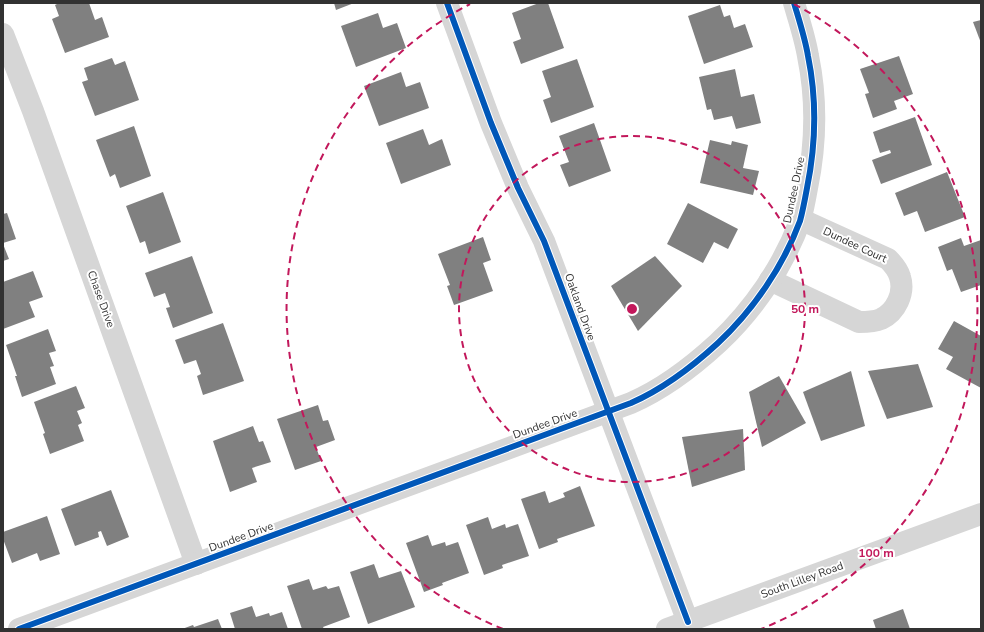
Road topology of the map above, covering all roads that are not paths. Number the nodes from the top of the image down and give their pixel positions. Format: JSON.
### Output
{"nodes":[{"id":1,"x":448,"y":3,"type":"edge"},
{"id":2,"x":794,"y":3,"type":"edge"},
{"id":3,"x":3,"y":34,"type":"edge"},
{"id":4,"x":800,"y":219,"type":"junction"},
{"id":5,"x":770,"y":280,"type":"junction"},
{"id":6,"x":608,"y":412,"type":"junction"},
{"id":7,"x":981,"y":514,"type":"edge"},
{"id":8,"x":196,"y":564,"type":"junction"},
{"id":9,"x":688,"y":622,"type":"junction"},
{"id":10,"x":19,"y":629,"type":"edge"},
{"id":11,"x":668,"y":629,"type":"edge"}],
"edges":[{"from":1,"to":6,"type":"street","name":"Oakland Drive"},
{"from":2,"to":4,"type":"street","name":"Dundee Drive"},
{"from":3,"to":8,"type":"street","name":"Chase Drive"},
{"from":4,"to":5,"type":"street","name":"Dundee Drive"},
{"from":4,"to":5,"type":"street","name":"Dundee Court"},
{"from":5,"to":6,"type":"street","name":"Dundee Drive"},
{"from":6,"to":8,"type":"street","name":"Dundee Drive"},
{"from":6,"to":9,"type":"street","name":"Oakland Drive"},
{"from":7,"to":9,"type":"street","name":"South Lilley Road"},
{"from":8,"to":10,"type":"street","name":"Dundee Drive"},
{"from":9,"to":11,"type":"street","name":"South Lilley Road"}]}
